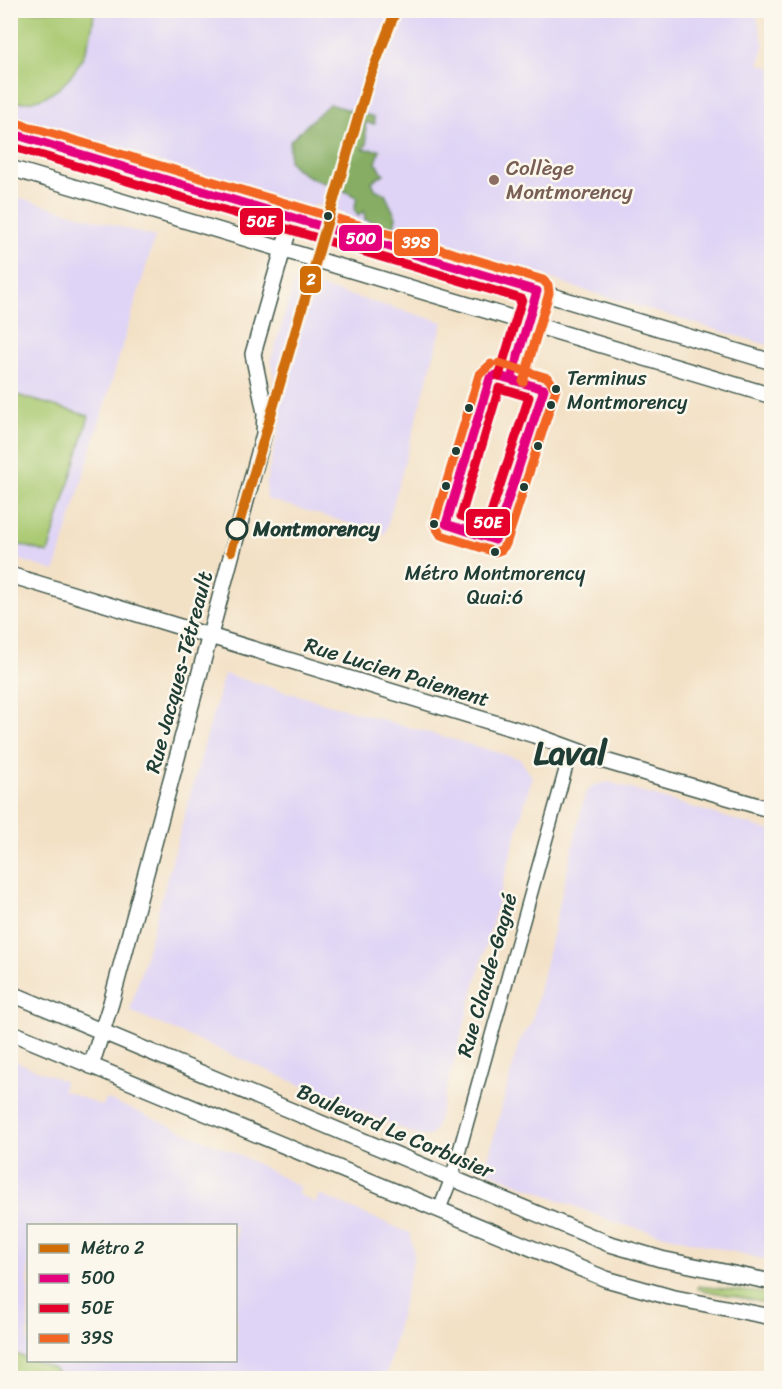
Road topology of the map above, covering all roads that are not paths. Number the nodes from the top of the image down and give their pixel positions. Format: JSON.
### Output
{"nodes":[{"id":1,"x":10,"y":134,"type":"edge"},
{"id":2,"x":10,"y":168,"type":"edge"},
{"id":3,"x":292,"y":218,"type":"junction"},
{"id":4,"x":283,"y":250,"type":"junction"},
{"id":5,"x":771,"y":362,"type":"edge"},
{"id":6,"x":771,"y":396,"type":"edge"},
{"id":7,"x":10,"y":575,"type":"edge"},
{"id":8,"x":211,"y":638,"type":"junction"},
{"id":9,"x":571,"y":750,"type":"junction"},
{"id":10,"x":771,"y":810,"type":"edge"},
{"id":11,"x":10,"y":993,"type":"edge"},
{"id":12,"x":102,"y":1031,"type":"junction"},
{"id":13,"x":10,"y":1032,"type":"edge"},
{"id":14,"x":91,"y":1066,"type":"junction"},
{"id":15,"x":452,"y":1177,"type":"junction"},
{"id":16,"x":439,"y":1210,"type":"junction"},
{"id":17,"x":771,"y":1282,"type":"edge"},
{"id":18,"x":771,"y":1317,"type":"edge"}],
"edges":[{"from":1,"to":3,"type":"street"},
{"from":2,"to":4,"type":"street"},
{"from":3,"to":4,"type":"street","name":"Rue Jacques-Tétreault"},
{"from":3,"to":5,"type":"street"},
{"from":4,"to":6,"type":"street"},
{"from":4,"to":8,"type":"street","name":"Rue Jacques-Tétreault"},
{"from":7,"to":8,"type":"street","name":"Rue Lucien Paiement"},
{"from":8,"to":9,"type":"street","name":"Rue Lucien Paiement"},
{"from":8,"to":12,"type":"street","name":"Rue Jacques-Tétreault"},
{"from":9,"to":10,"type":"street","name":"Rue Lucien Paiement"},
{"from":9,"to":15,"type":"street","name":"Rue Claude-Gagné"},
{"from":11,"to":12,"type":"street","name":"Boulevard Le Corbusier"},
{"from":12,"to":14,"type":"street","name":"Rue Jacques-Tétreault"},
{"from":12,"to":15,"type":"street","name":"Boulevard Le Corbusier"},
{"from":13,"to":14,"type":"street"},
{"from":14,"to":16,"type":"street"},
{"from":15,"to":16,"type":"street","name":"Rue Claude-Gagné"},
{"from":15,"to":17,"type":"street","name":"Boulevard Le Corbusier"},
{"from":16,"to":18,"type":"street"}]}
